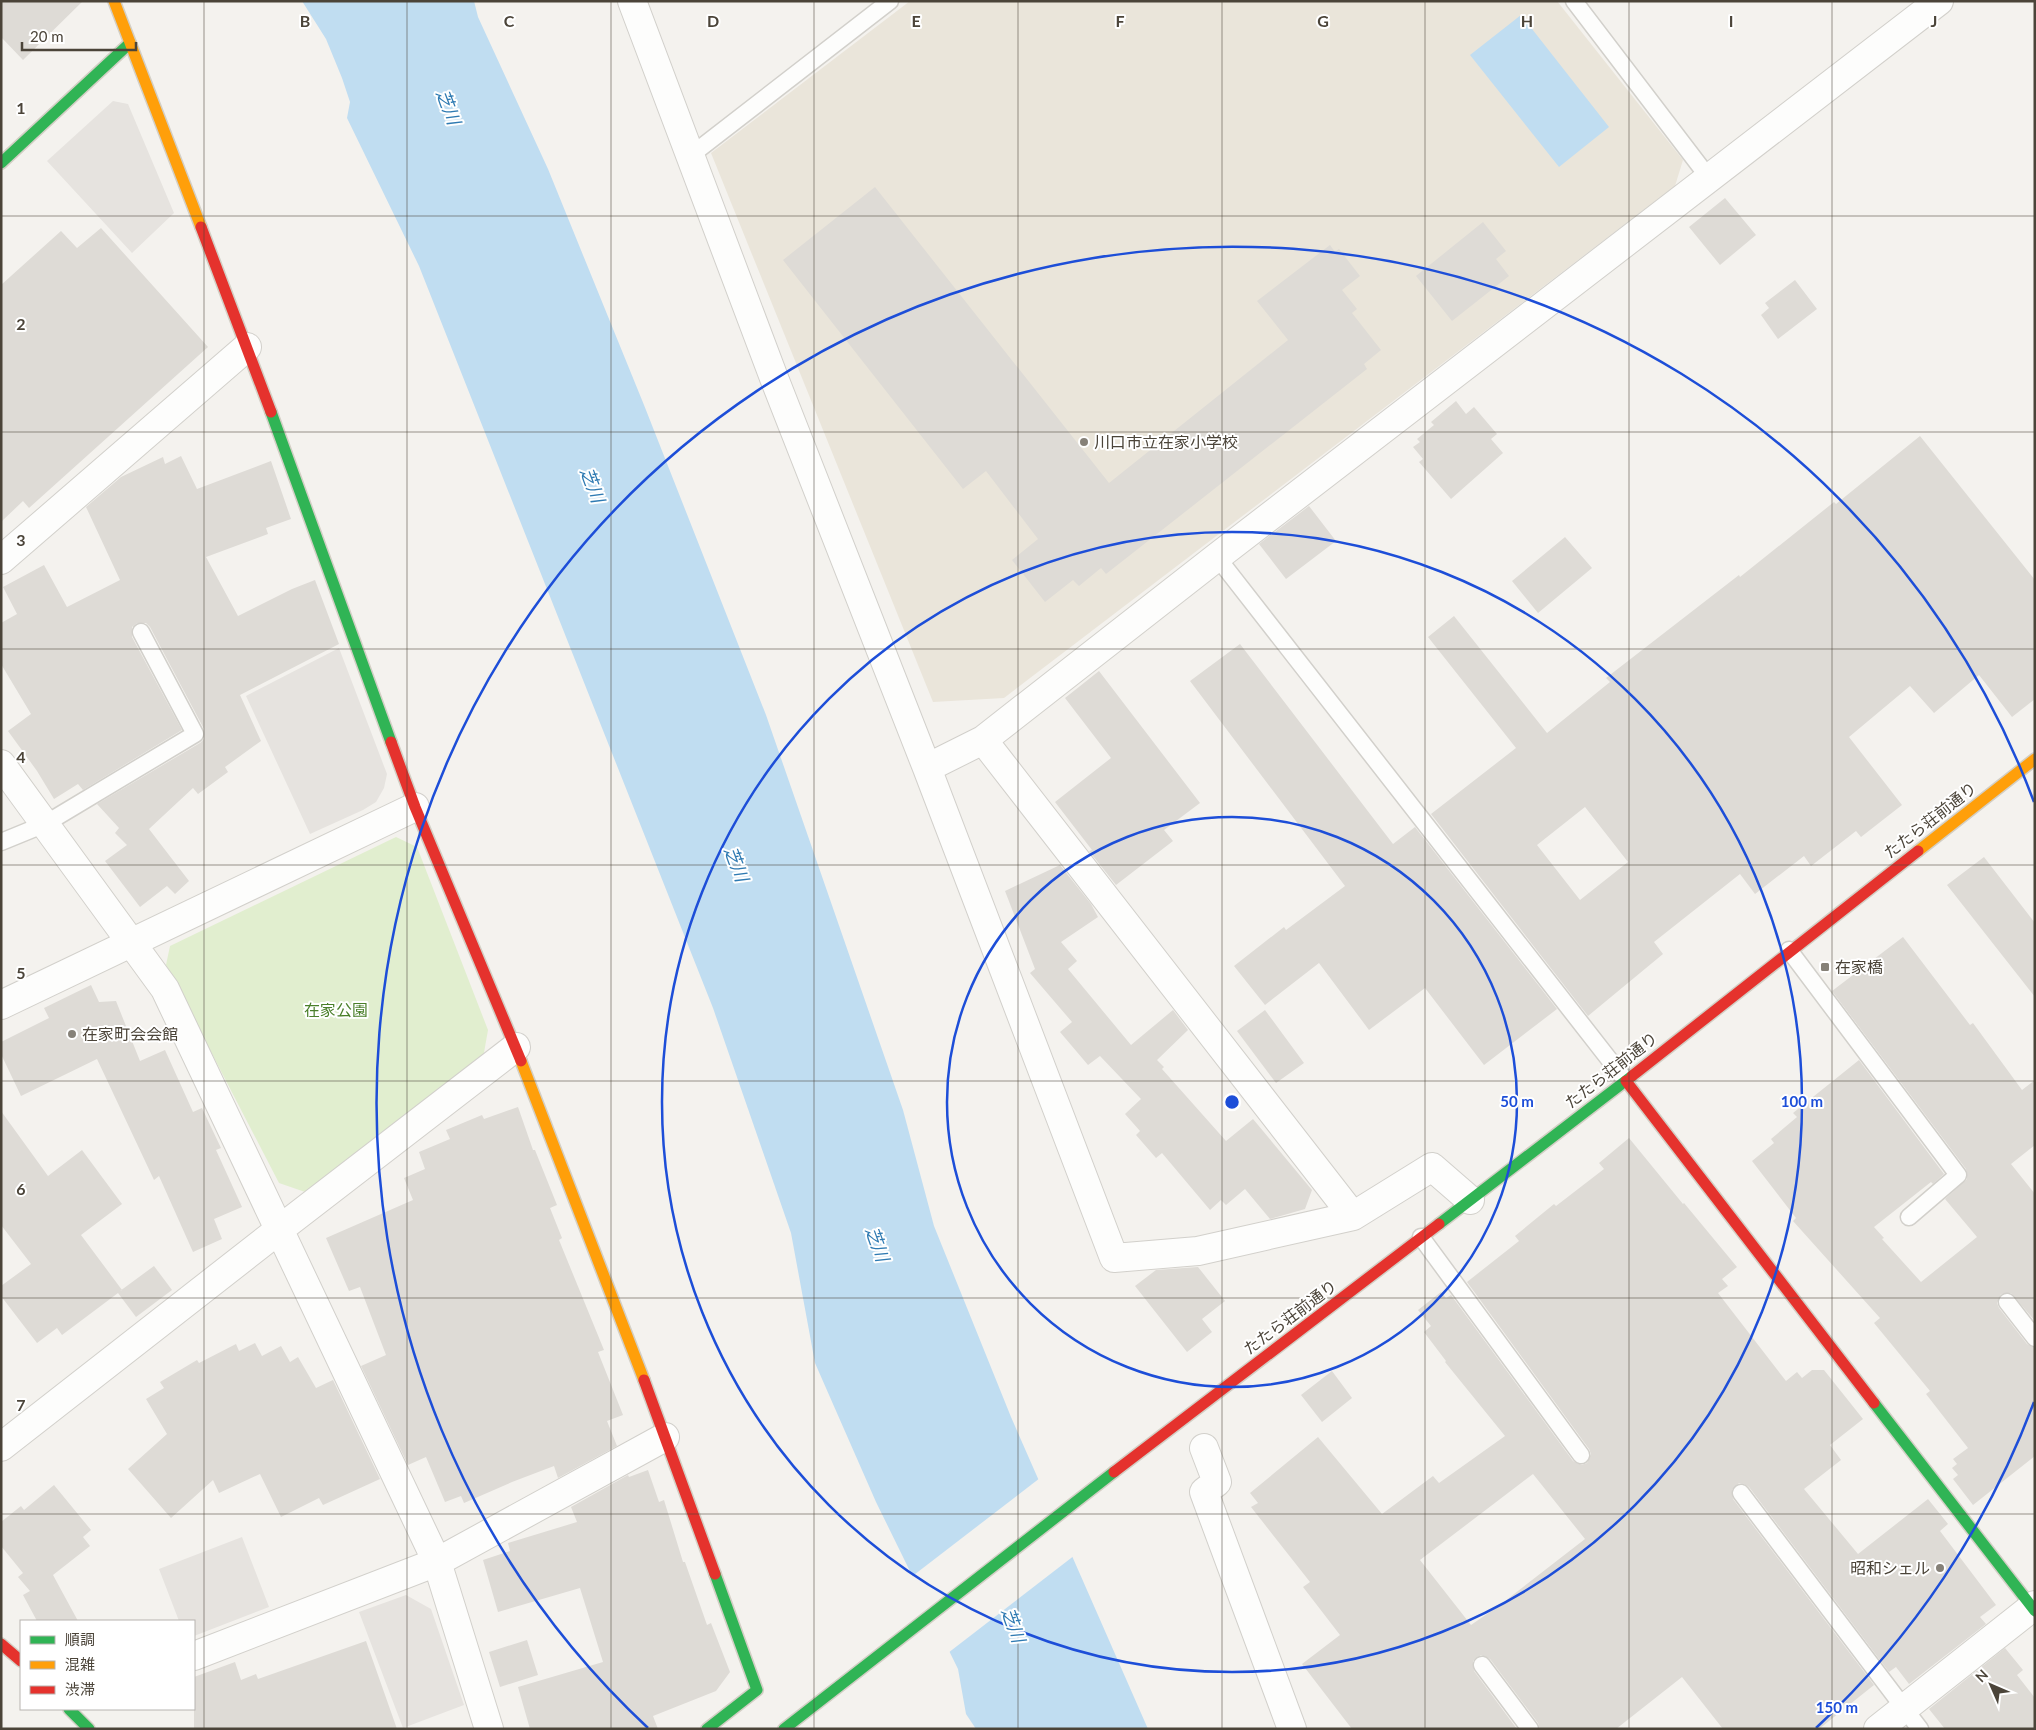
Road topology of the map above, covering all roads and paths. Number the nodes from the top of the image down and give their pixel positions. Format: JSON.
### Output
{"nodes":[{"id":1,"x":114,"y":1,"type":"edge"},
{"id":2,"x":632,"y":1,"type":"edge"},
{"id":3,"x":890,"y":1,"type":"edge"},
{"id":4,"x":1574,"y":1,"type":"edge"},
{"id":5,"x":1939,"y":1,"type":"edge"},
{"id":6,"x":130,"y":43,"type":"junction"},
{"id":7,"x":690,"y":156,"type":"junction"},
{"id":8,"x":1,"y":163,"type":"edge"},
{"id":9,"x":1709,"y":178,"type":"junction"},
{"id":10,"x":247,"y":346,"type":"junction"},
{"id":11,"x":1217,"y":557,"type":"junction"},
{"id":12,"x":1,"y":560,"type":"edge"},
{"id":13,"x":141,"y":632,"type":"dead end"},
{"id":14,"x":983,"y":740,"type":"junction"},
{"id":15,"x":2035,"y":759,"type":"edge"},
{"id":16,"x":1,"y":764,"type":"edge"},
{"id":17,"x":927,"y":768,"type":"junction"},
{"id":18,"x":415,"y":807,"type":"junction"},
{"id":19,"x":45,"y":824,"type":"junction"},
{"id":20,"x":1,"y":842,"type":"edge"},
{"id":21,"x":132,"y":943,"type":"junction"},
{"id":22,"x":1789,"y":950,"type":"junction"},
{"id":23,"x":1,"y":1005,"type":"edge"},
{"id":24,"x":516,"y":1047,"type":"junction"},
{"id":25,"x":1626,"y":1081,"type":"junction"},
{"id":26,"x":1470,"y":1200,"type":"junction"},
{"id":27,"x":1353,"y":1216,"type":"junction"},
{"id":28,"x":1909,"y":1217,"type":"dead end"},
{"id":29,"x":280,"y":1229,"type":"junction"},
{"id":30,"x":1421,"y":1237,"type":"junction"},
{"id":31,"x":2007,"y":1302,"type":"dead end"},
{"id":32,"x":2035,"y":1338,"type":"edge"},
{"id":33,"x":665,"y":1437,"type":"junction"},
{"id":34,"x":1,"y":1447,"type":"edge"},
{"id":35,"x":1204,"y":1448,"type":"dead end"},
{"id":36,"x":1581,"y":1455,"type":"dead end"},
{"id":37,"x":1741,"y":1494,"type":"dead end"},
{"id":38,"x":437,"y":1562,"type":"junction"},
{"id":39,"x":2034,"y":1608,"type":"edge"},
{"id":40,"x":1,"y":1644,"type":"edge"},
{"id":41,"x":195,"y":1656,"type":"edge"},
{"id":42,"x":20,"y":1660,"type":"edge"},
{"id":43,"x":1482,"y":1665,"type":"dead end"},
{"id":44,"x":70,"y":1710,"type":"edge"},
{"id":45,"x":1912,"y":1718,"type":"edge"},
{"id":46,"x":89,"y":1729,"type":"edge"},
{"id":47,"x":489,"y":1729,"type":"edge"},
{"id":48,"x":707,"y":1729,"type":"edge"},
{"id":49,"x":784,"y":1729,"type":"edge"},
{"id":50,"x":1292,"y":1729,"type":"edge"},
{"id":51,"x":1530,"y":1729,"type":"edge"},
{"id":52,"x":1878,"y":1729,"type":"edge"}],
"edges":[{"from":1,"to":6,"type":"street"},
{"from":2,"to":7,"type":"street"},
{"from":3,"to":7,"type":"lane"},
{"from":4,"to":9,"type":"lane"},
{"from":5,"to":9,"type":"street"},
{"from":6,"to":8,"type":"street"},
{"from":6,"to":10,"type":"street"},
{"from":7,"to":17,"type":"street"},
{"from":9,"to":11,"type":"street"},
{"from":10,"to":12,"type":"street"},
{"from":10,"to":18,"type":"street"},
{"from":11,"to":14,"type":"street"},
{"from":11,"to":25,"type":"lane"},
{"from":13,"to":19,"type":"lane"},
{"from":14,"to":17,"type":"street"},
{"from":14,"to":27,"type":"street"},
{"from":15,"to":22,"type":"street","name":"たたら荘前通り"},
{"from":16,"to":19,"type":"street"},
{"from":17,"to":27,"type":"street"},
{"from":18,"to":21,"type":"street"},
{"from":18,"to":24,"type":"street"},
{"from":19,"to":20,"type":"lane"},
{"from":19,"to":21,"type":"street"},
{"from":21,"to":23,"type":"street"},
{"from":21,"to":29,"type":"street"},
{"from":22,"to":25,"type":"street","name":"たたら荘前通り"},
{"from":22,"to":28,"type":"lane"},
{"from":24,"to":29,"type":"street"},
{"from":24,"to":33,"type":"street"},
{"from":25,"to":26,"type":"street","name":"たたら荘前通り"},
{"from":25,"to":39,"type":"street"},
{"from":26,"to":27,"type":"street"},
{"from":26,"to":30,"type":"street","name":"たたら荘前通り"},
{"from":29,"to":34,"type":"street"},
{"from":29,"to":38,"type":"street"},
{"from":30,"to":36,"type":"lane"},
{"from":30,"to":49,"type":"street","name":"たたら荘前通り"},
{"from":31,"to":32,"type":"lane"},
{"from":33,"to":38,"type":"street"},
{"from":33,"to":48,"type":"street"},
{"from":35,"to":50,"type":"street"},
{"from":37,"to":45,"type":"lane"},
{"from":38,"to":41,"type":"street"},
{"from":38,"to":47,"type":"street"},
{"from":39,"to":45,"type":"street"},
{"from":40,"to":42,"type":"street"},
{"from":43,"to":51,"type":"lane"},
{"from":44,"to":46,"type":"street"},
{"from":45,"to":52,"type":"street"}]}
